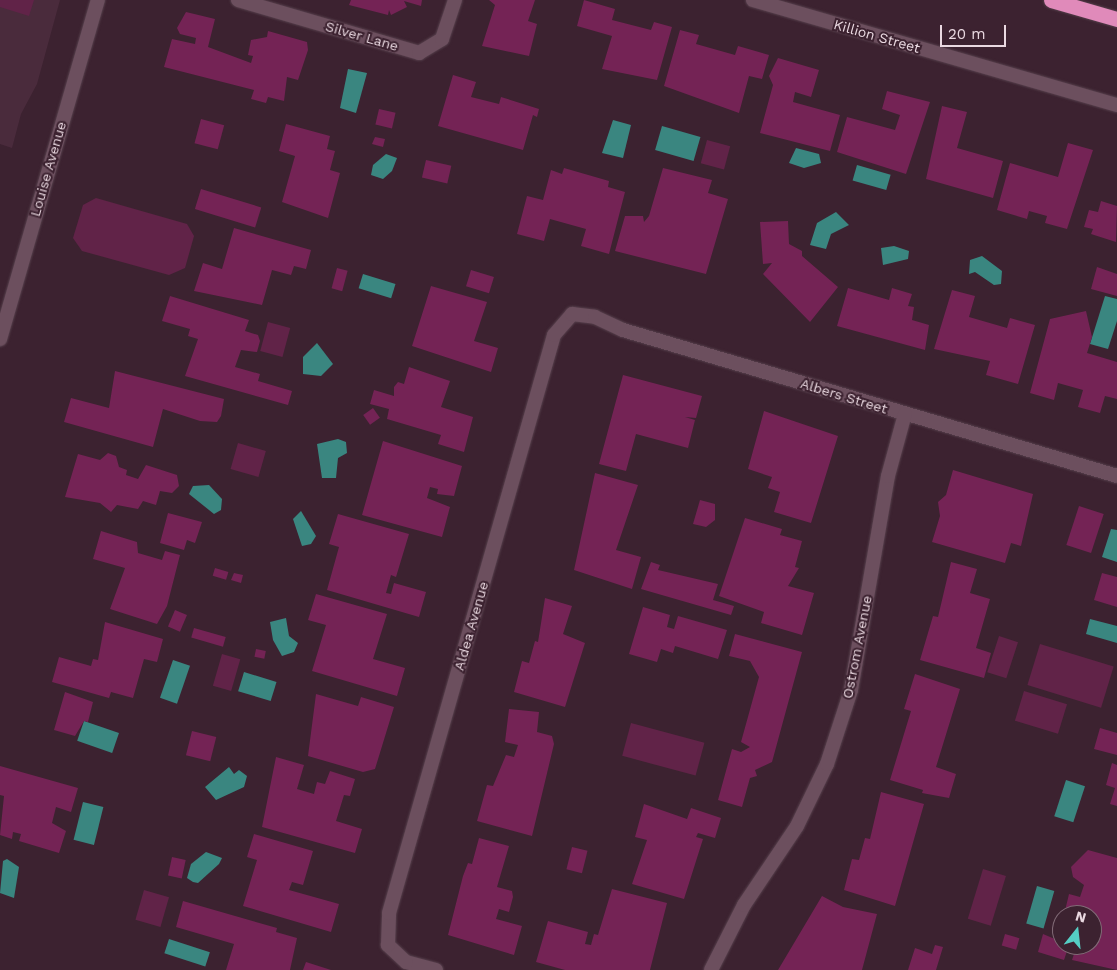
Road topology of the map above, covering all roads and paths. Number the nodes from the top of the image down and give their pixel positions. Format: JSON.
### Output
{"nodes":[{"id":1,"x":98,"y":0,"type":"edge"},
{"id":2,"x":238,"y":0,"type":"edge"},
{"id":3,"x":454,"y":0,"type":"edge"},
{"id":4,"x":753,"y":0,"type":"edge"},
{"id":5,"x":1051,"y":0,"type":"edge"},
{"id":6,"x":1117,"y":19,"type":"edge"},
{"id":7,"x":1117,"y":105,"type":"edge"},
{"id":8,"x":572,"y":314,"type":"joint"},
{"id":9,"x":0,"y":339,"type":"edge"},
{"id":10,"x":905,"y":414,"type":"junction"},
{"id":11,"x":1117,"y":476,"type":"edge"},
{"id":12,"x":436,"y":970,"type":"edge"},
{"id":13,"x":711,"y":970,"type":"edge"}],
"edges":[{"from":1,"to":9,"type":"street","name":"Louise Avenue"},
{"from":2,"to":3,"type":"street","name":"Silver Lane"},
{"from":4,"to":7,"type":"street","name":"Killion Street"},
{"from":5,"to":6,"type":"highway"},
{"from":8,"to":10,"type":"street","name":"Albers Street"},
{"from":8,"to":12,"type":"street","name":"Aldea Avenue"},
{"from":10,"to":11,"type":"street","name":"Albers Street"},
{"from":10,"to":13,"type":"street","name":"Ostrom Avenue"}]}
